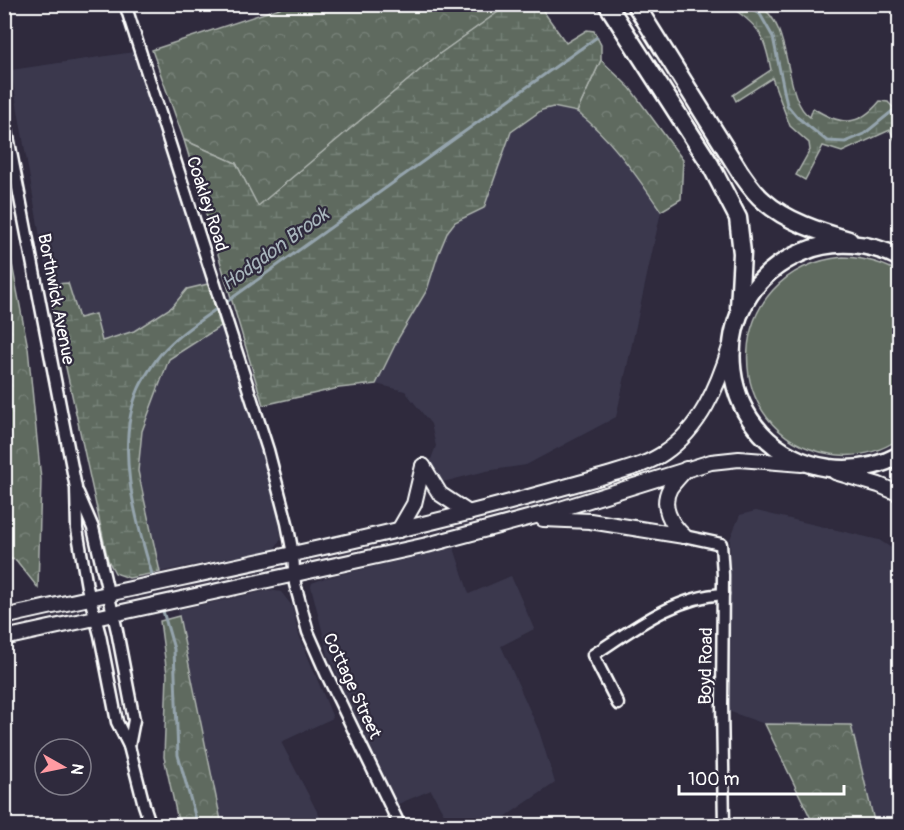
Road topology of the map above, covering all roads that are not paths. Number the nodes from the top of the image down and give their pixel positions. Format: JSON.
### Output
{"nodes":[{"id":1,"x":125,"y":4,"type":"edge"},
{"id":2,"x":607,"y":4,"type":"edge"},
{"id":3,"x":635,"y":4,"type":"edge"},
{"id":4,"x":4,"y":116,"type":"edge"},
{"id":5,"x":868,"y":246,"type":"junction"},
{"id":6,"x":900,"y":249,"type":"edge"},
{"id":7,"x":900,"y":258,"type":"edge"},
{"id":8,"x":735,"y":326,"type":"junction"},
{"id":9,"x":900,"y":455,"type":"edge"},
{"id":10,"x":812,"y":465,"type":"junction"},
{"id":11,"x":686,"y":469,"type":"junction"},
{"id":12,"x":76,"y":488,"type":"junction"},
{"id":13,"x":900,"y":494,"type":"edge"},
{"id":14,"x":470,"y":513,"type":"junction"},
{"id":15,"x":520,"y":520,"type":"junction"},
{"id":16,"x":399,"y":530,"type":"junction"},
{"id":17,"x":684,"y":536,"type":"junction"},
{"id":18,"x":293,"y":554,"type":"junction"},
{"id":19,"x":294,"y":575,"type":"junction"},
{"id":20,"x":108,"y":594,"type":"junction"},
{"id":21,"x":723,"y":594,"type":"junction"},
{"id":22,"x":90,"y":597,"type":"junction"},
{"id":23,"x":113,"y":615,"type":"junction"},
{"id":24,"x":4,"y":617,"type":"edge"},
{"id":25,"x":95,"y":618,"type":"junction"},
{"id":26,"x":4,"y":638,"type":"edge"},
{"id":27,"x":618,"y":704,"type":"dead end"},
{"id":28,"x":129,"y":746,"type":"junction"},
{"id":29,"x":151,"y":825,"type":"edge"},
{"id":30,"x":400,"y":825,"type":"edge"},
{"id":31,"x":724,"y":825,"type":"edge"}],
"edges":[{"from":1,"to":18,"type":"street","name":"Coakley Road"},
{"from":2,"to":8,"type":"highway"},
{"from":3,"to":5,"type":"highway"},
{"from":4,"to":12,"type":"street","name":"Borthwick Avenue"},
{"from":5,"to":6,"type":"highway"},
{"from":5,"to":7,"type":"highway"},
{"from":5,"to":8,"type":"highway"},
{"from":8,"to":10,"type":"highway"},
{"from":8,"to":14,"type":"main road"},
{"from":9,"to":10,"type":"highway"},
{"from":10,"to":11,"type":"main road"},
{"from":10,"to":13,"type":"main road"},
{"from":11,"to":15,"type":"main road"},
{"from":11,"to":17,"type":"main road"},
{"from":12,"to":20,"type":"street","name":"Borthwick Avenue"},
{"from":12,"to":22,"type":"street","name":"Borthwick Avenue"},
{"from":14,"to":16,"type":"main road"},
{"from":14,"to":16,"type":"main road"},
{"from":15,"to":17,"type":"main road"},
{"from":15,"to":19,"type":"main road"},
{"from":16,"to":18,"type":"main road"},
{"from":17,"to":21,"type":"street","name":"Boyd Road"},
{"from":18,"to":19,"type":"street","name":"Cottage Street"},
{"from":18,"to":20,"type":"main road"},
{"from":19,"to":23,"type":"main road"},
{"from":19,"to":30,"type":"street","name":"Cottage Street"},
{"from":20,"to":22,"type":"main road"},
{"from":20,"to":23,"type":"street","name":"Borthwick Avenue"},
{"from":21,"to":27,"type":"street"},
{"from":21,"to":31,"type":"street","name":"Boyd Road"},
{"from":22,"to":24,"type":"main road"},
{"from":22,"to":25,"type":"street","name":"Borthwick Avenue"},
{"from":23,"to":25,"type":"main road"},
{"from":23,"to":28,"type":"street","name":"Borthwick Avenue"},
{"from":25,"to":26,"type":"main road"},
{"from":25,"to":28,"type":"street","name":"Borthwick Avenue"},
{"from":28,"to":29,"type":"street"}]}
